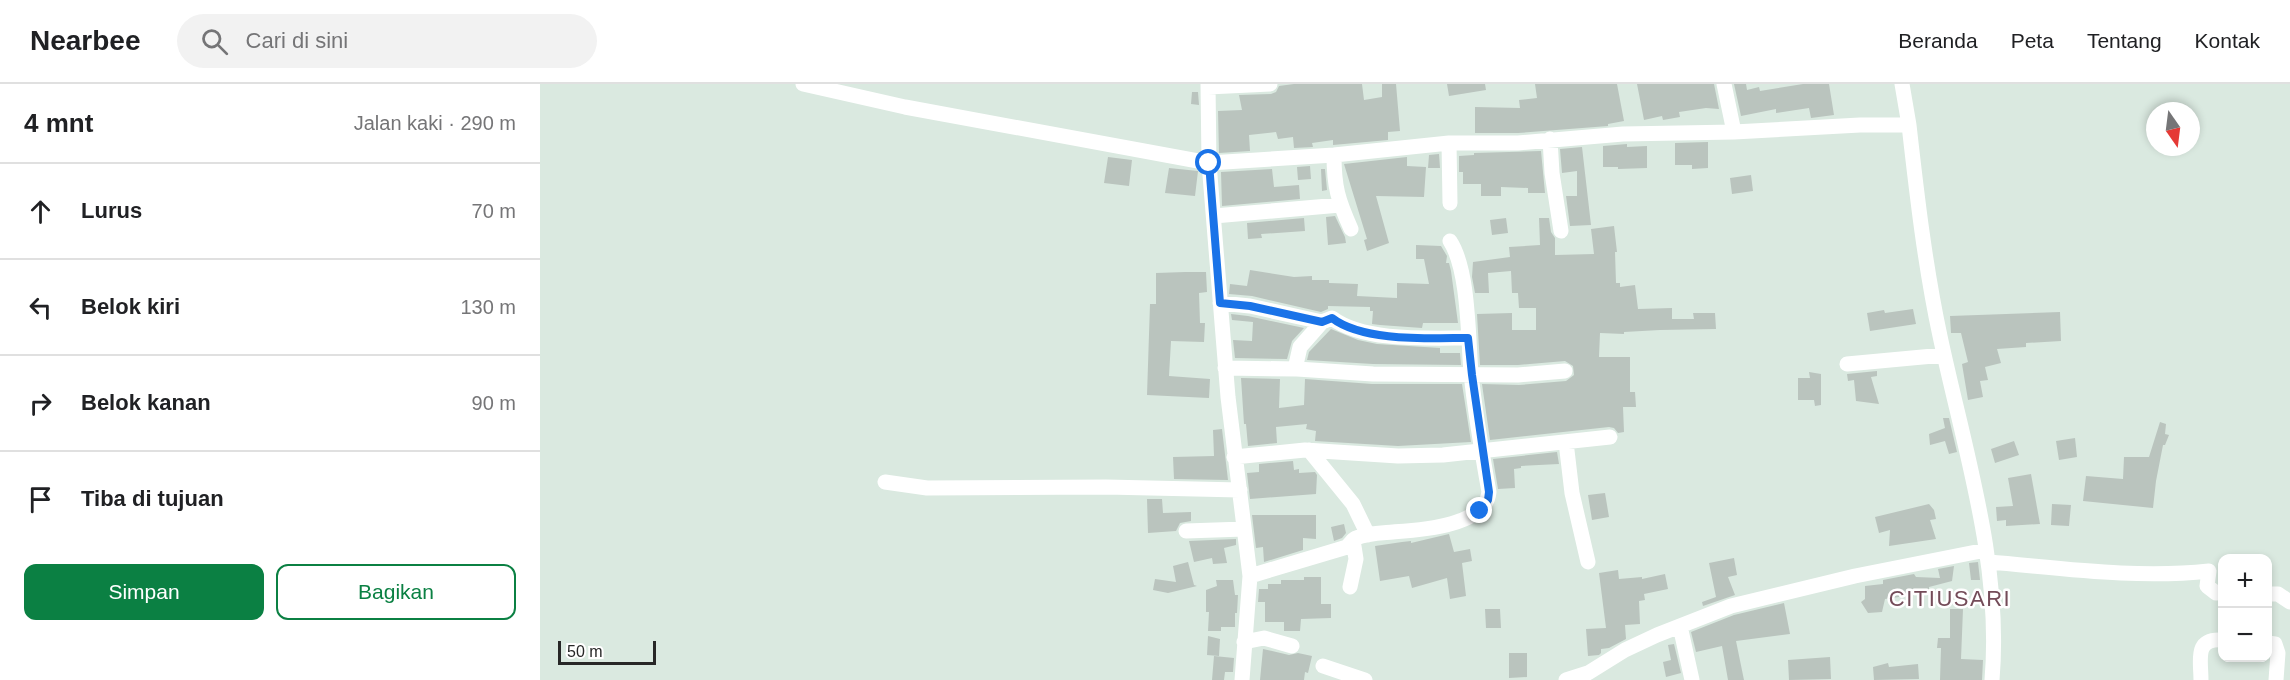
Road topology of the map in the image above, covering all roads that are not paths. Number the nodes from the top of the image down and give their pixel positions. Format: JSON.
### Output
{"nodes":[{"id":1,"x":804,"y":84,"type":"edge"},
{"id":2,"x":1270,"y":84,"type":"edge"},
{"id":3,"x":1724,"y":84,"type":"edge"},
{"id":4,"x":1902,"y":84,"type":"edge"},
{"id":5,"x":1208,"y":85,"type":"edge"},
{"id":6,"x":1908,"y":125,"type":"junction"},
{"id":7,"x":1734,"y":132,"type":"junction"},
{"id":8,"x":1550,"y":139,"type":"junction"},
{"id":9,"x":1449,"y":143,"type":"junction"},
{"id":10,"x":1334,"y":155,"type":"junction"},
{"id":11,"x":1209,"y":163,"type":"junction"},
{"id":12,"x":1450,"y":202,"type":"dead end"},
{"id":13,"x":1335,"y":206,"type":"junction"},
{"id":14,"x":1214,"y":216,"type":"junction"},
{"id":15,"x":1351,"y":229,"type":"dead end"},
{"id":16,"x":1561,"y":231,"type":"dead end"},
{"id":17,"x":1450,"y":242,"type":"dead end"},
{"id":18,"x":1220,"y":303,"type":"junction"},
{"id":19,"x":1331,"y":321,"type":"junction"},
{"id":20,"x":1468,"y":338,"type":"junction"},
{"id":21,"x":1944,"y":355,"type":"junction"},
{"id":22,"x":1847,"y":364,"type":"dead end"},
{"id":23,"x":1225,"y":368,"type":"junction"},
{"id":24,"x":1300,"y":369,"type":"junction"},
{"id":25,"x":1565,"y":371,"type":"dead end"},
{"id":26,"x":1472,"y":375,"type":"junction"},
{"id":27,"x":1610,"y":437,"type":"dead end"},
{"id":28,"x":1566,"y":442,"type":"junction"},
{"id":29,"x":1303,"y":450,"type":"junction"},
{"id":30,"x":1482,"y":452,"type":"junction"},
{"id":31,"x":1234,"y":457,"type":"junction"},
{"id":32,"x":885,"y":482,"type":"dead end"},
{"id":33,"x":1240,"y":490,"type":"junction"},
{"id":34,"x":1244,"y":529,"type":"junction"},
{"id":35,"x":1186,"y":531,"type":"dead end"},
{"id":36,"x":1360,"y":537,"type":"junction"},
{"id":37,"x":1988,"y":556,"type":"junction"},
{"id":38,"x":1588,"y":562,"type":"dead end"},
{"id":39,"x":1250,"y":576,"type":"junction"},
{"id":40,"x":1350,"y":588,"type":"dead end"},
{"id":41,"x":2218,"y":593,"type":"edge"},
{"id":42,"x":2272,"y":594,"type":"edge"},
{"id":43,"x":2290,"y":602,"type":"edge"},
{"id":44,"x":1680,"y":626,"type":"junction"},
{"id":45,"x":2218,"y":639,"type":"edge"},
{"id":46,"x":1244,"y":642,"type":"junction"},
{"id":47,"x":2272,"y":643,"type":"edge"},
{"id":48,"x":1292,"y":646,"type":"dead end"},
{"id":49,"x":1323,"y":666,"type":"dead end"},
{"id":50,"x":1242,"y":680,"type":"edge"},
{"id":51,"x":1365,"y":680,"type":"edge"},
{"id":52,"x":1566,"y":680,"type":"edge"},
{"id":53,"x":1692,"y":680,"type":"edge"},
{"id":54,"x":1992,"y":680,"type":"edge"},
{"id":55,"x":2201,"y":680,"type":"edge"},
{"id":56,"x":2276,"y":680,"type":"edge"}],
"edges":[{"from":1,"to":11,"type":"street"},
{"from":2,"to":5,"type":"street"},
{"from":3,"to":7,"type":"street"},
{"from":4,"to":6,"type":"street"},
{"from":5,"to":11,"type":"street"},
{"from":6,"to":7,"type":"street"},
{"from":6,"to":21,"type":"street"},
{"from":7,"to":8,"type":"street"},
{"from":8,"to":9,"type":"street"},
{"from":8,"to":16,"type":"street"},
{"from":9,"to":10,"type":"street"},
{"from":9,"to":12,"type":"street"},
{"from":10,"to":11,"type":"street"},
{"from":10,"to":13,"type":"street"},
{"from":11,"to":14,"type":"street"},
{"from":13,"to":14,"type":"street"},
{"from":13,"to":15,"type":"street"},
{"from":14,"to":18,"type":"street"},
{"from":17,"to":20,"type":"street"},
{"from":18,"to":19,"type":"street"},
{"from":18,"to":23,"type":"street"},
{"from":19,"to":20,"type":"street"},
{"from":19,"to":24,"type":"street"},
{"from":20,"to":26,"type":"street"},
{"from":21,"to":22,"type":"street"},
{"from":21,"to":37,"type":"street"},
{"from":23,"to":24,"type":"street"},
{"from":23,"to":31,"type":"street"},
{"from":24,"to":26,"type":"street"},
{"from":25,"to":26,"type":"street"},
{"from":26,"to":30,"type":"street"},
{"from":27,"to":28,"type":"street"},
{"from":28,"to":30,"type":"street"},
{"from":28,"to":38,"type":"street"},
{"from":29,"to":30,"type":"street"},
{"from":29,"to":31,"type":"street"},
{"from":29,"to":36,"type":"street"},
{"from":30,"to":36,"type":"street"},
{"from":31,"to":33,"type":"street"},
{"from":32,"to":33,"type":"street"},
{"from":33,"to":34,"type":"street"},
{"from":34,"to":35,"type":"street"},
{"from":34,"to":39,"type":"street"},
{"from":36,"to":39,"type":"street"},
{"from":36,"to":40,"type":"street"},
{"from":37,"to":41,"type":"street"},
{"from":37,"to":44,"type":"street"},
{"from":37,"to":54,"type":"street"},
{"from":39,"to":46,"type":"street"},
{"from":42,"to":43,"type":"street"},
{"from":44,"to":52,"type":"street"},
{"from":44,"to":53,"type":"street"},
{"from":45,"to":55,"type":"street"},
{"from":46,"to":48,"type":"street"},
{"from":46,"to":50,"type":"street"},
{"from":47,"to":56,"type":"street"},
{"from":49,"to":51,"type":"street"}]}
